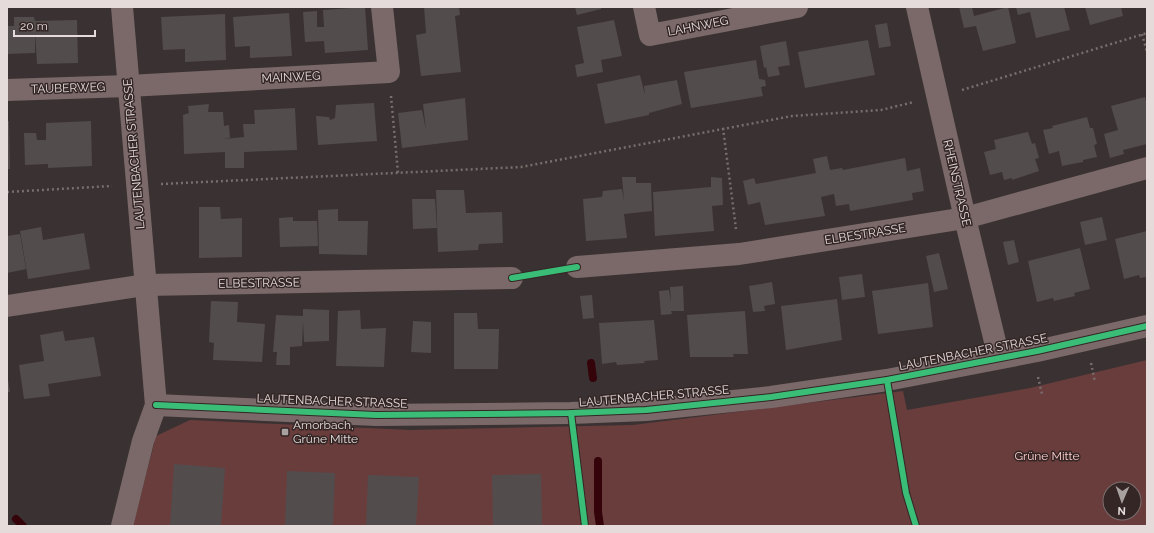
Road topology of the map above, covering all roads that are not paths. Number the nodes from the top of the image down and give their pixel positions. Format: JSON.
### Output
{"nodes":[{"id":1,"x":122,"y":7,"type":"edge"},
{"id":2,"x":382,"y":7,"type":"edge"},
{"id":3,"x":644,"y":7,"type":"edge"},
{"id":4,"x":797,"y":7,"type":"edge"},
{"id":5,"x":916,"y":7,"type":"edge"},
{"id":6,"x":128,"y":86,"type":"junction"},
{"id":7,"x":7,"y":90,"type":"edge"},
{"id":8,"x":1147,"y":168,"type":"edge"},
{"id":9,"x":965,"y":218,"type":"junction"},
{"id":10,"x":577,"y":267,"type":"dead end"},
{"id":11,"x":512,"y":278,"type":"dead end"},
{"id":12,"x":145,"y":285,"type":"junction"},
{"id":13,"x":7,"y":306,"type":"edge"},
{"id":14,"x":1147,"y":326,"type":"edge"},
{"id":15,"x":999,"y":358,"type":"junction"},
{"id":16,"x":156,"y":405,"type":"junction"},
{"id":17,"x":122,"y":526,"type":"edge"}],
"edges":[{"from":1,"to":6,"type":"street","name":"LAUTENBACHER STRASSE"},
{"from":2,"to":6,"type":"street","name":"MAINWEG"},
{"from":3,"to":4,"type":"street","name":"LAHNWEG"},
{"from":5,"to":9,"type":"street","name":"RHEINSTRASSE"},
{"from":6,"to":7,"type":"street","name":"TAUBERWEG"},
{"from":6,"to":12,"type":"street","name":"LAUTENBACHER STRASSE"},
{"from":8,"to":9,"type":"street","name":"ELBESTRASSE"},
{"from":9,"to":10,"type":"street","name":"ELBESTRASSE"},
{"from":9,"to":15,"type":"street","name":"RHEINSTRASSE"},
{"from":11,"to":12,"type":"street","name":"ELBESTRASSE"},
{"from":12,"to":13,"type":"street","name":"ELBESTRASSE"},
{"from":12,"to":16,"type":"street","name":"LAUTENBACHER STRASSE"},
{"from":14,"to":15,"type":"street","name":"LAUTENBACHER STRASSE"},
{"from":15,"to":16,"type":"street","name":"LAUTENBACHER STRASSE"},
{"from":16,"to":17,"type":"street"}]}
